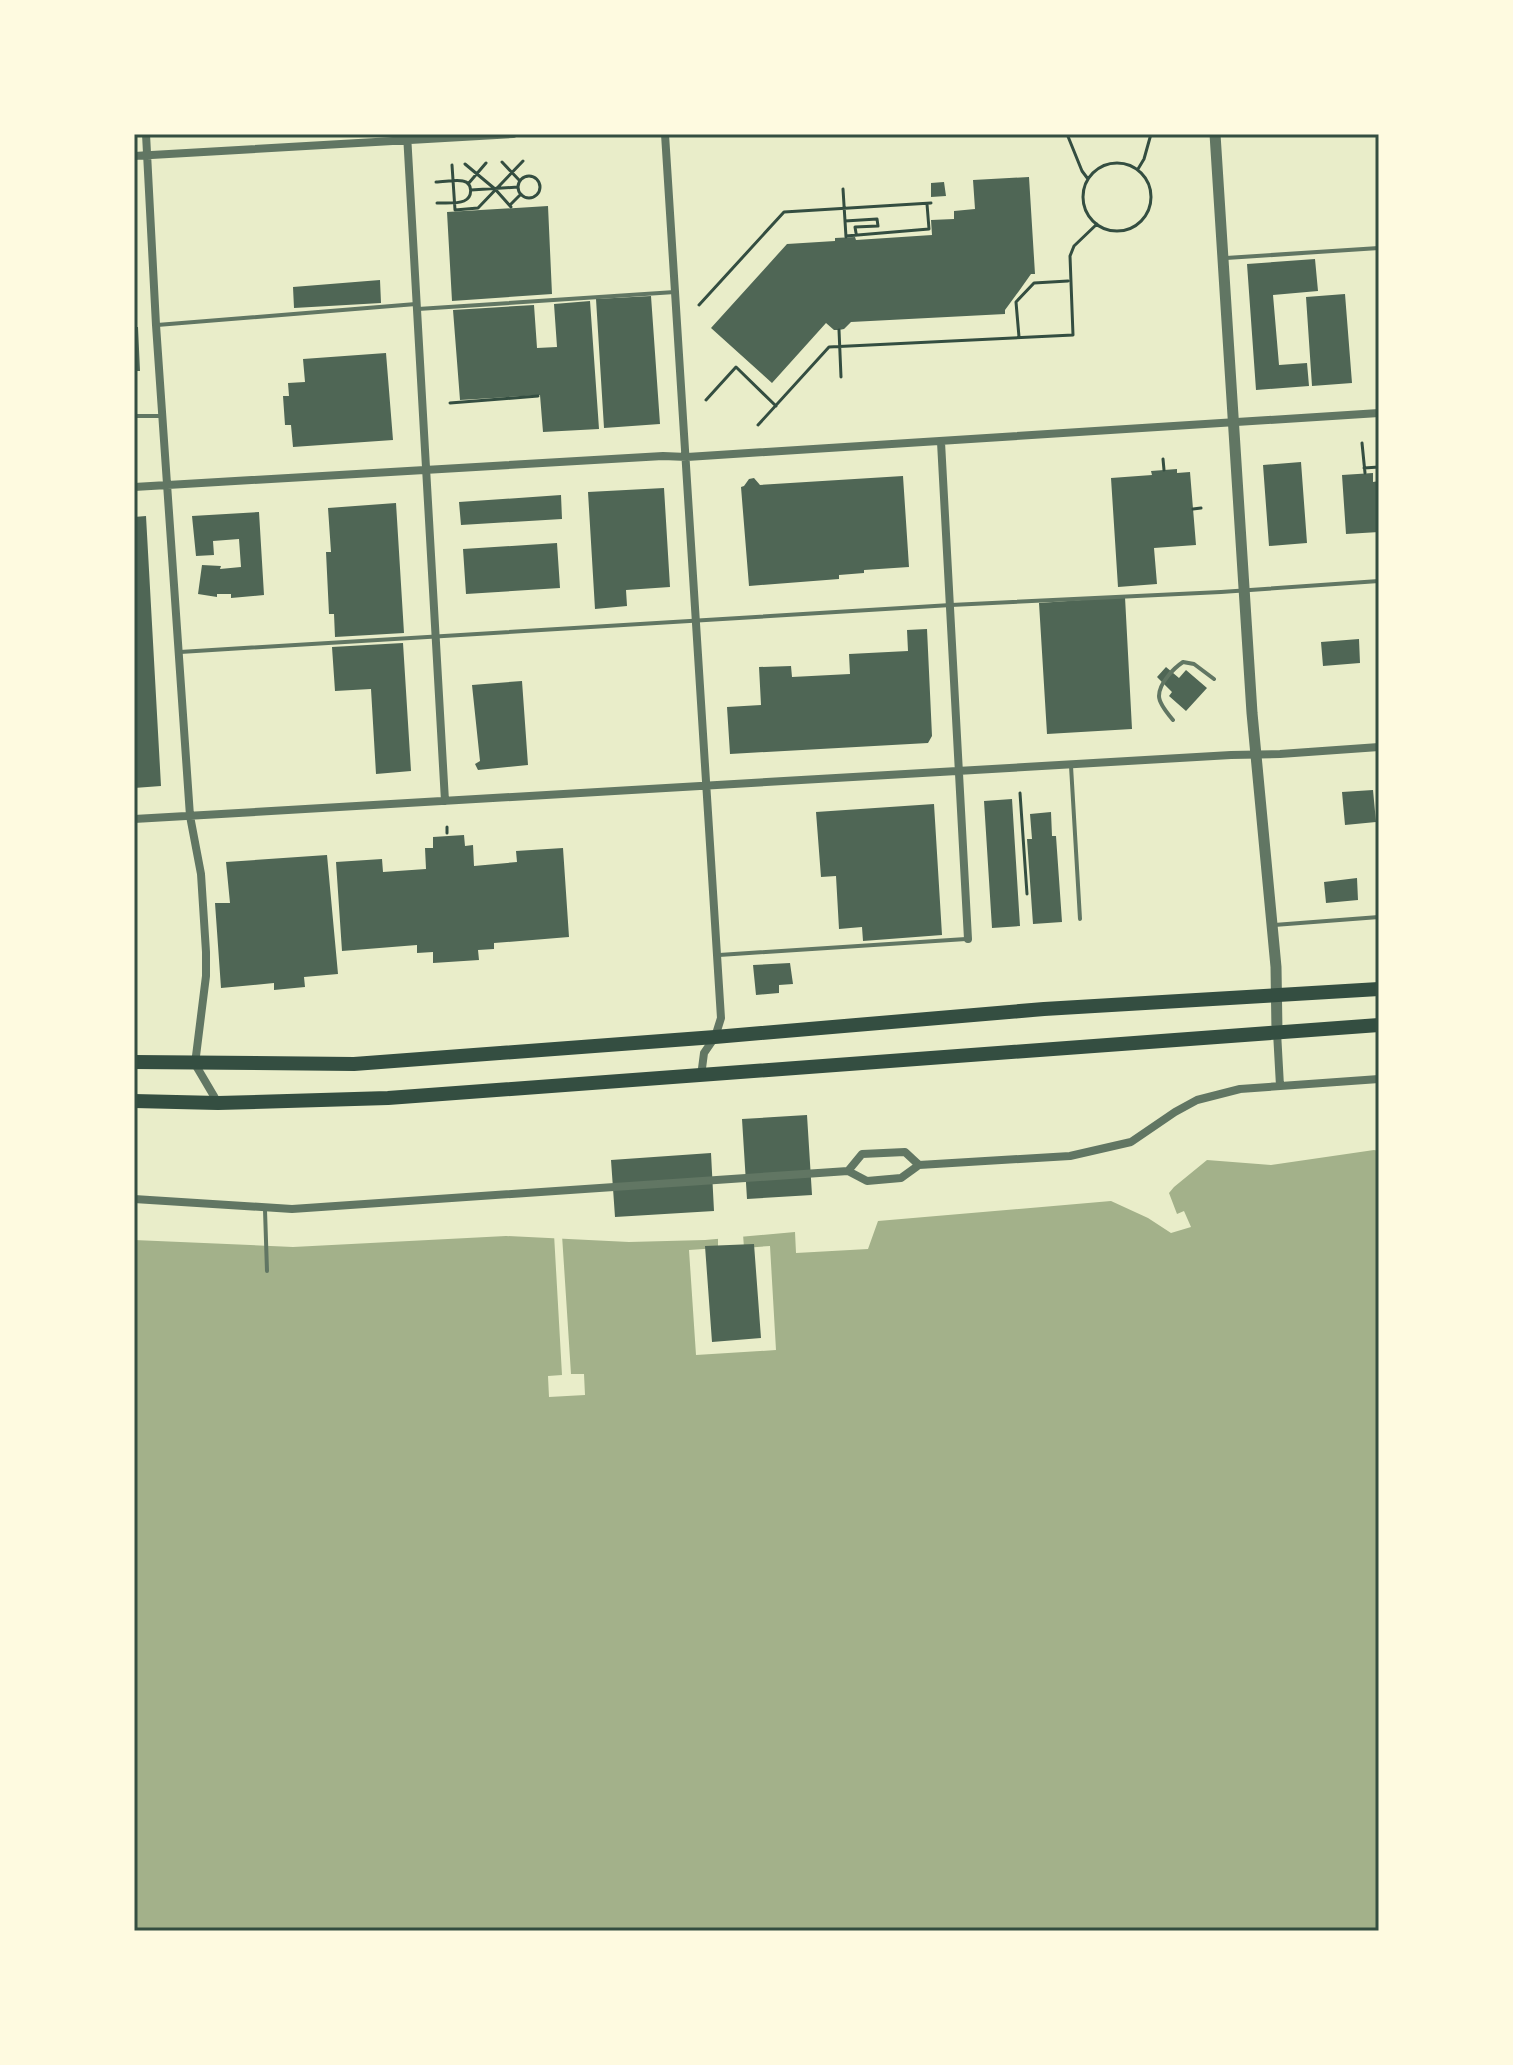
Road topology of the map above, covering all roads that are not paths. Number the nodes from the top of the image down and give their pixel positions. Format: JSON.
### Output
{"nodes":[{"id":1,"x":146,"y":134,"type":"edge"},
{"id":2,"x":513,"y":134,"type":"edge"},
{"id":3,"x":665,"y":134,"type":"edge"},
{"id":4,"x":1215,"y":134,"type":"edge"},
{"id":5,"x":407,"y":137,"type":"edge"},
{"id":6,"x":147,"y":155,"type":"junction"},
{"id":7,"x":134,"y":156,"type":"edge"},
{"id":8,"x":1379,"y":248,"type":"edge"},
{"id":9,"x":1223,"y":258,"type":"junction"},
{"id":10,"x":676,"y":292,"type":"junction"},
{"id":11,"x":418,"y":306,"type":"junction"},
{"id":12,"x":156,"y":325,"type":"junction"},
{"id":13,"x":1379,"y":413,"type":"edge"},
{"id":14,"x":134,"y":416,"type":"edge"},
{"id":15,"x":163,"y":416,"type":"junction"},
{"id":16,"x":1233,"y":422,"type":"junction"},
{"id":17,"x":941,"y":442,"type":"junction"},
{"id":18,"x":687,"y":457,"type":"junction"},
{"id":19,"x":427,"y":471,"type":"junction"},
{"id":20,"x":168,"y":485,"type":"junction"},
{"id":21,"x":134,"y":487,"type":"edge"},
{"id":22,"x":1379,"y":581,"type":"edge"},
{"id":23,"x":1246,"y":590,"type":"junction"},
{"id":24,"x":951,"y":605,"type":"junction"},
{"id":25,"x":697,"y":622,"type":"junction"},
{"id":26,"x":437,"y":636,"type":"junction"},
{"id":27,"x":178,"y":652,"type":"junction"},
{"id":28,"x":1214,"y":679,"type":"dead end"},
{"id":29,"x":1173,"y":720,"type":"dead end"},
{"id":30,"x":1379,"y":747,"type":"edge"},
{"id":31,"x":1256,"y":755,"type":"junction"},
{"id":32,"x":1071,"y":766,"type":"junction"},
{"id":33,"x":958,"y":772,"type":"junction"},
{"id":34,"x":706,"y":786,"type":"junction"},
{"id":35,"x":445,"y":801,"type":"junction"},
{"id":36,"x":190,"y":816,"type":"junction"},
{"id":37,"x":134,"y":819,"type":"edge"},
{"id":38,"x":1379,"y":917,"type":"edge"},
{"id":39,"x":1080,"y":919,"type":"dead end"},
{"id":40,"x":1273,"y":925,"type":"junction"},
{"id":41,"x":968,"y":939,"type":"joint"},
{"id":42,"x":716,"y":955,"type":"junction"},
{"id":43,"x":1379,"y":989,"type":"edge"},
{"id":44,"x":1276,"y":996,"type":"junction"},
{"id":45,"x":1379,"y":1025,"type":"edge"},
{"id":46,"x":1277,"y":1032,"type":"junction"},
{"id":47,"x":715,"y":1037,"type":"junction"},
{"id":48,"x":134,"y":1062,"type":"edge"},
{"id":49,"x":195,"y":1064,"type":"junction"},
{"id":50,"x":701,"y":1076,"type":"junction"},
{"id":51,"x":1379,"y":1079,"type":"edge"},
{"id":52,"x":1280,"y":1086,"type":"junction"},
{"id":53,"x":134,"y":1101,"type":"edge"},
{"id":54,"x":218,"y":1103,"type":"junction"},
{"id":55,"x":919,"y":1165,"type":"junction"},
{"id":56,"x":848,"y":1171,"type":"junction"},
{"id":57,"x":134,"y":1199,"type":"edge"},
{"id":58,"x":265,"y":1207,"type":"junction"},
{"id":59,"x":267,"y":1271,"type":"dead end"}],
"edges":[{"from":1,"to":6,"type":"street"},
{"from":2,"to":5,"type":"street"},
{"from":3,"to":10,"type":"street"},
{"from":4,"to":9,"type":"street"},
{"from":5,"to":6,"type":"street"},
{"from":5,"to":11,"type":"street"},
{"from":6,"to":7,"type":"street"},
{"from":6,"to":12,"type":"street"},
{"from":8,"to":9,"type":"lane"},
{"from":9,"to":16,"type":"street"},
{"from":10,"to":11,"type":"lane"},
{"from":10,"to":18,"type":"street"},
{"from":11,"to":12,"type":"lane"},
{"from":11,"to":19,"type":"street"},
{"from":12,"to":15,"type":"street"},
{"from":13,"to":16,"type":"street"},
{"from":14,"to":15,"type":"lane"},
{"from":15,"to":20,"type":"street"},
{"from":16,"to":17,"type":"street"},
{"from":16,"to":23,"type":"street"},
{"from":17,"to":18,"type":"street"},
{"from":17,"to":24,"type":"street"},
{"from":18,"to":19,"type":"street"},
{"from":18,"to":25,"type":"street"},
{"from":19,"to":20,"type":"street"},
{"from":19,"to":26,"type":"street"},
{"from":20,"to":21,"type":"street"},
{"from":20,"to":27,"type":"street"},
{"from":22,"to":23,"type":"lane"},
{"from":23,"to":24,"type":"lane"},
{"from":23,"to":31,"type":"street"},
{"from":24,"to":25,"type":"lane"},
{"from":24,"to":33,"type":"street"},
{"from":25,"to":26,"type":"lane"},
{"from":25,"to":34,"type":"street"},
{"from":26,"to":27,"type":"lane"},
{"from":26,"to":35,"type":"street"},
{"from":27,"to":36,"type":"street"},
{"from":28,"to":29,"type":"lane"},
{"from":30,"to":31,"type":"street"},
{"from":31,"to":32,"type":"street"},
{"from":31,"to":40,"type":"street"},
{"from":32,"to":33,"type":"street"},
{"from":32,"to":39,"type":"lane"},
{"from":33,"to":34,"type":"street"},
{"from":33,"to":41,"type":"street"},
{"from":34,"to":35,"type":"street"},
{"from":34,"to":42,"type":"street"},
{"from":35,"to":36,"type":"street"},
{"from":36,"to":37,"type":"street"},
{"from":36,"to":49,"type":"street"},
{"from":38,"to":40,"type":"lane"},
{"from":40,"to":44,"type":"street"},
{"from":41,"to":42,"type":"lane"},
{"from":42,"to":47,"type":"street"},
{"from":43,"to":44,"type":"highway"},
{"from":44,"to":46,"type":"street"},
{"from":44,"to":47,"type":"highway"},
{"from":45,"to":46,"type":"highway"},
{"from":46,"to":50,"type":"highway"},
{"from":46,"to":52,"type":"street"},
{"from":47,"to":49,"type":"highway"},
{"from":47,"to":50,"type":"street"},
{"from":48,"to":49,"type":"highway"},
{"from":49,"to":54,"type":"street"},
{"from":50,"to":54,"type":"highway"},
{"from":51,"to":52,"type":"street"},
{"from":52,"to":55,"type":"street"},
{"from":53,"to":54,"type":"highway"},
{"from":55,"to":56,"type":"street"},
{"from":55,"to":56,"type":"street"},
{"from":56,"to":58,"type":"street"},
{"from":57,"to":58,"type":"street"},
{"from":58,"to":59,"type":"lane"}]}
